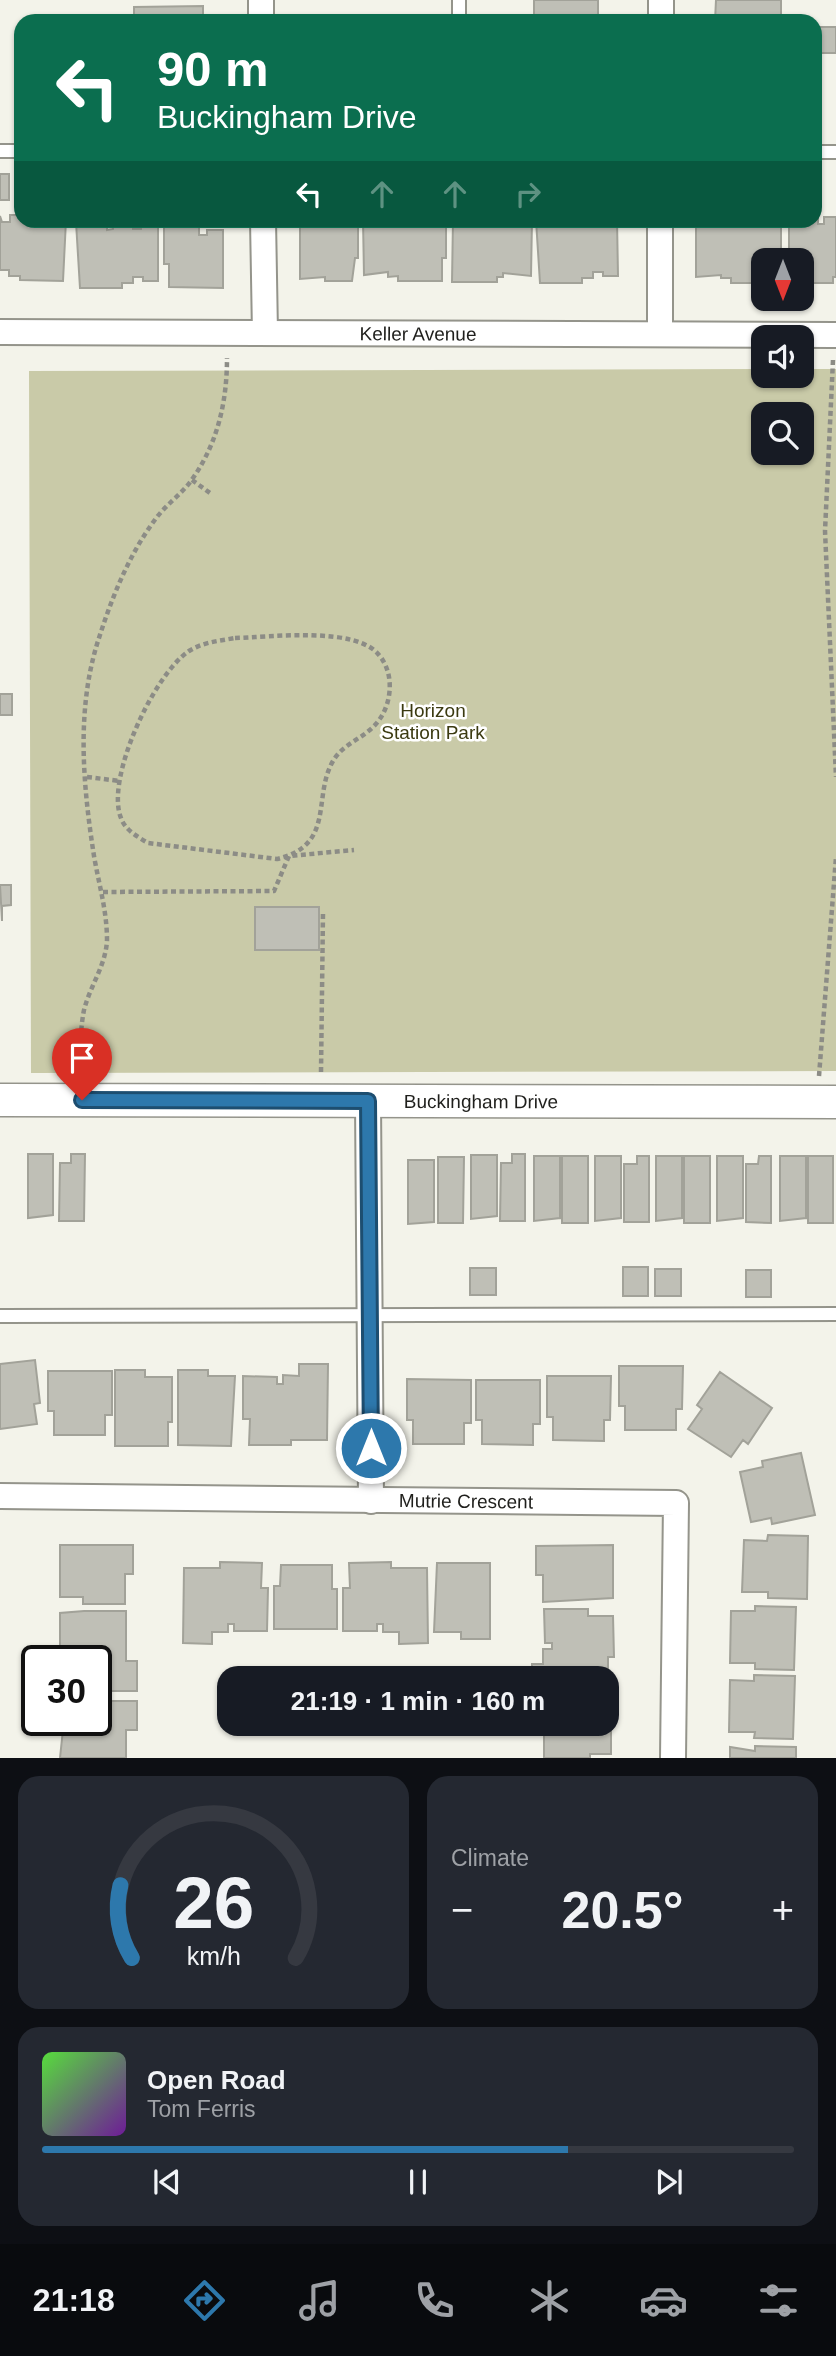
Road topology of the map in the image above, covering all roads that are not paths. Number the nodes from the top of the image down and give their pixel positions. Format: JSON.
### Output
{"nodes":[{"id":1,"x":263,"y":228,"type":"edge"},
{"id":2,"x":660,"y":228,"type":"edge"},
{"id":3,"x":0,"y":332,"type":"edge"},
{"id":4,"x":265,"y":333,"type":"junction"},
{"id":5,"x":660,"y":334,"type":"junction"},
{"id":6,"x":835,"y":335,"type":"edge"},
{"id":7,"x":0,"y":1100,"type":"edge"},
{"id":8,"x":368,"y":1101,"type":"junction"},
{"id":9,"x":828,"y":1102,"type":"edge"},
{"id":10,"x":836,"y":1314,"type":"edge"},
{"id":11,"x":370,"y":1315,"type":"junction"},
{"id":12,"x":0,"y":1316,"type":"edge"},
{"id":13,"x":0,"y":1496,"type":"edge"},
{"id":14,"x":371,"y":1501,"type":"junction"},
{"id":15,"x":673,"y":1758,"type":"edge"}],
"edges":[{"from":1,"to":4,"type":"street"},
{"from":2,"to":5,"type":"street"},
{"from":3,"to":4,"type":"street","name":"Keller Avenue"},
{"from":4,"to":5,"type":"street","name":"Keller Avenue"},
{"from":5,"to":6,"type":"street","name":"Keller Avenue"},
{"from":7,"to":8,"type":"street","name":"Buckingham Drive"},
{"from":8,"to":9,"type":"street","name":"Buckingham Drive"},
{"from":8,"to":11,"type":"street"},
{"from":10,"to":11,"type":"lane"},
{"from":11,"to":12,"type":"lane"},
{"from":11,"to":14,"type":"street"},
{"from":13,"to":14,"type":"street","name":"Mutrie Crescent"},
{"from":14,"to":15,"type":"street","name":"Mutrie Crescent"}]}
